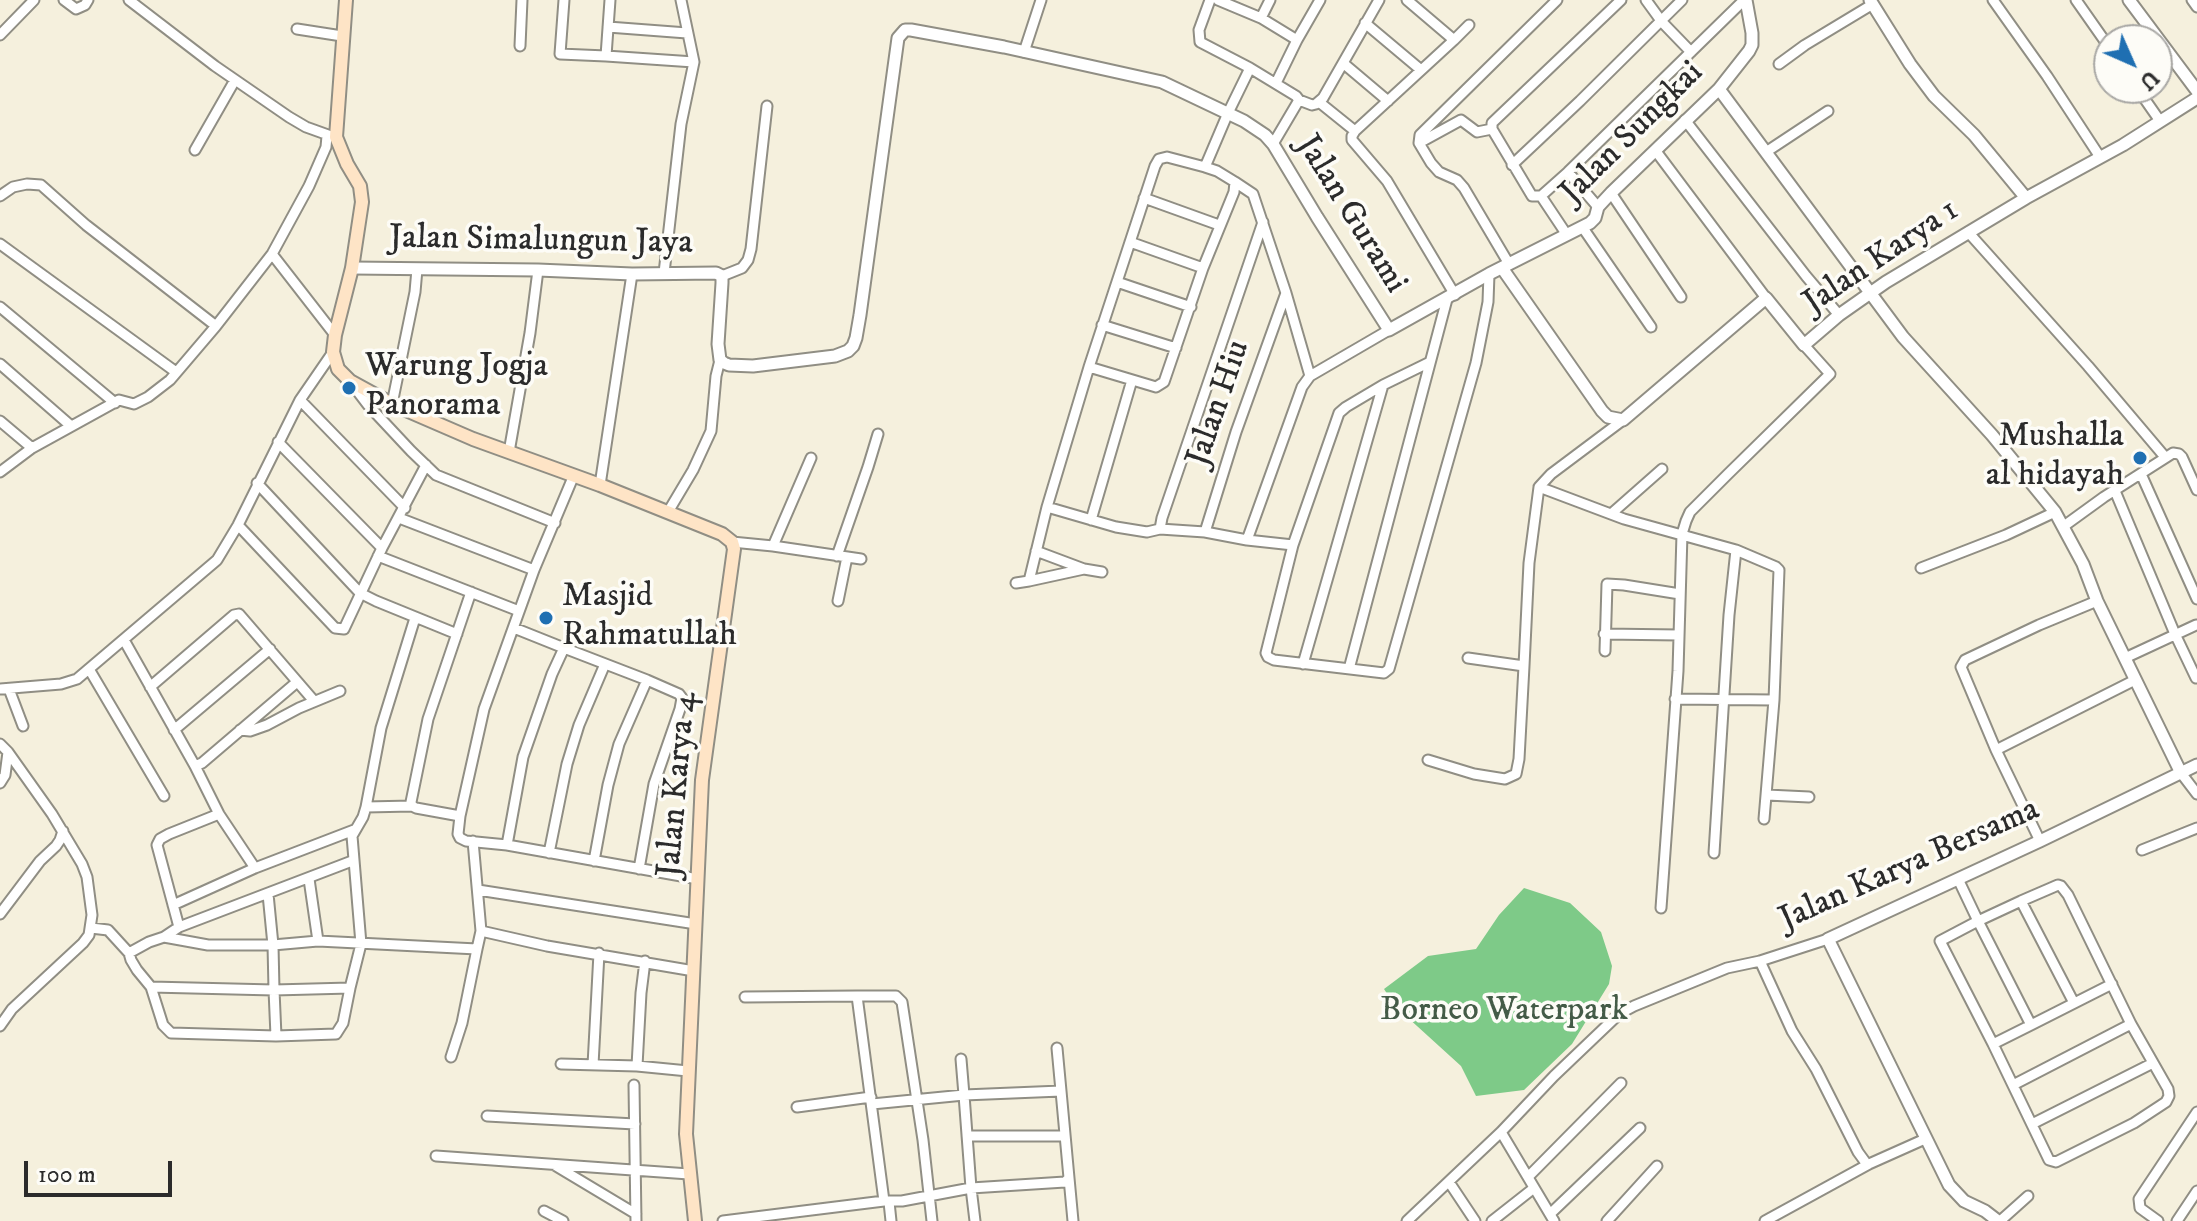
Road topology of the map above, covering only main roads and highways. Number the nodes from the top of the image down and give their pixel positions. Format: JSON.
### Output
{"nodes":[{"id":1,"x":346,"y":0,"type":"edge"},
{"id":2,"x":695,"y":1221,"type":"edge"}],
"edges":[{"from":1,"to":2,"type":"main road","name":"Jalan Karya 4"}]}
